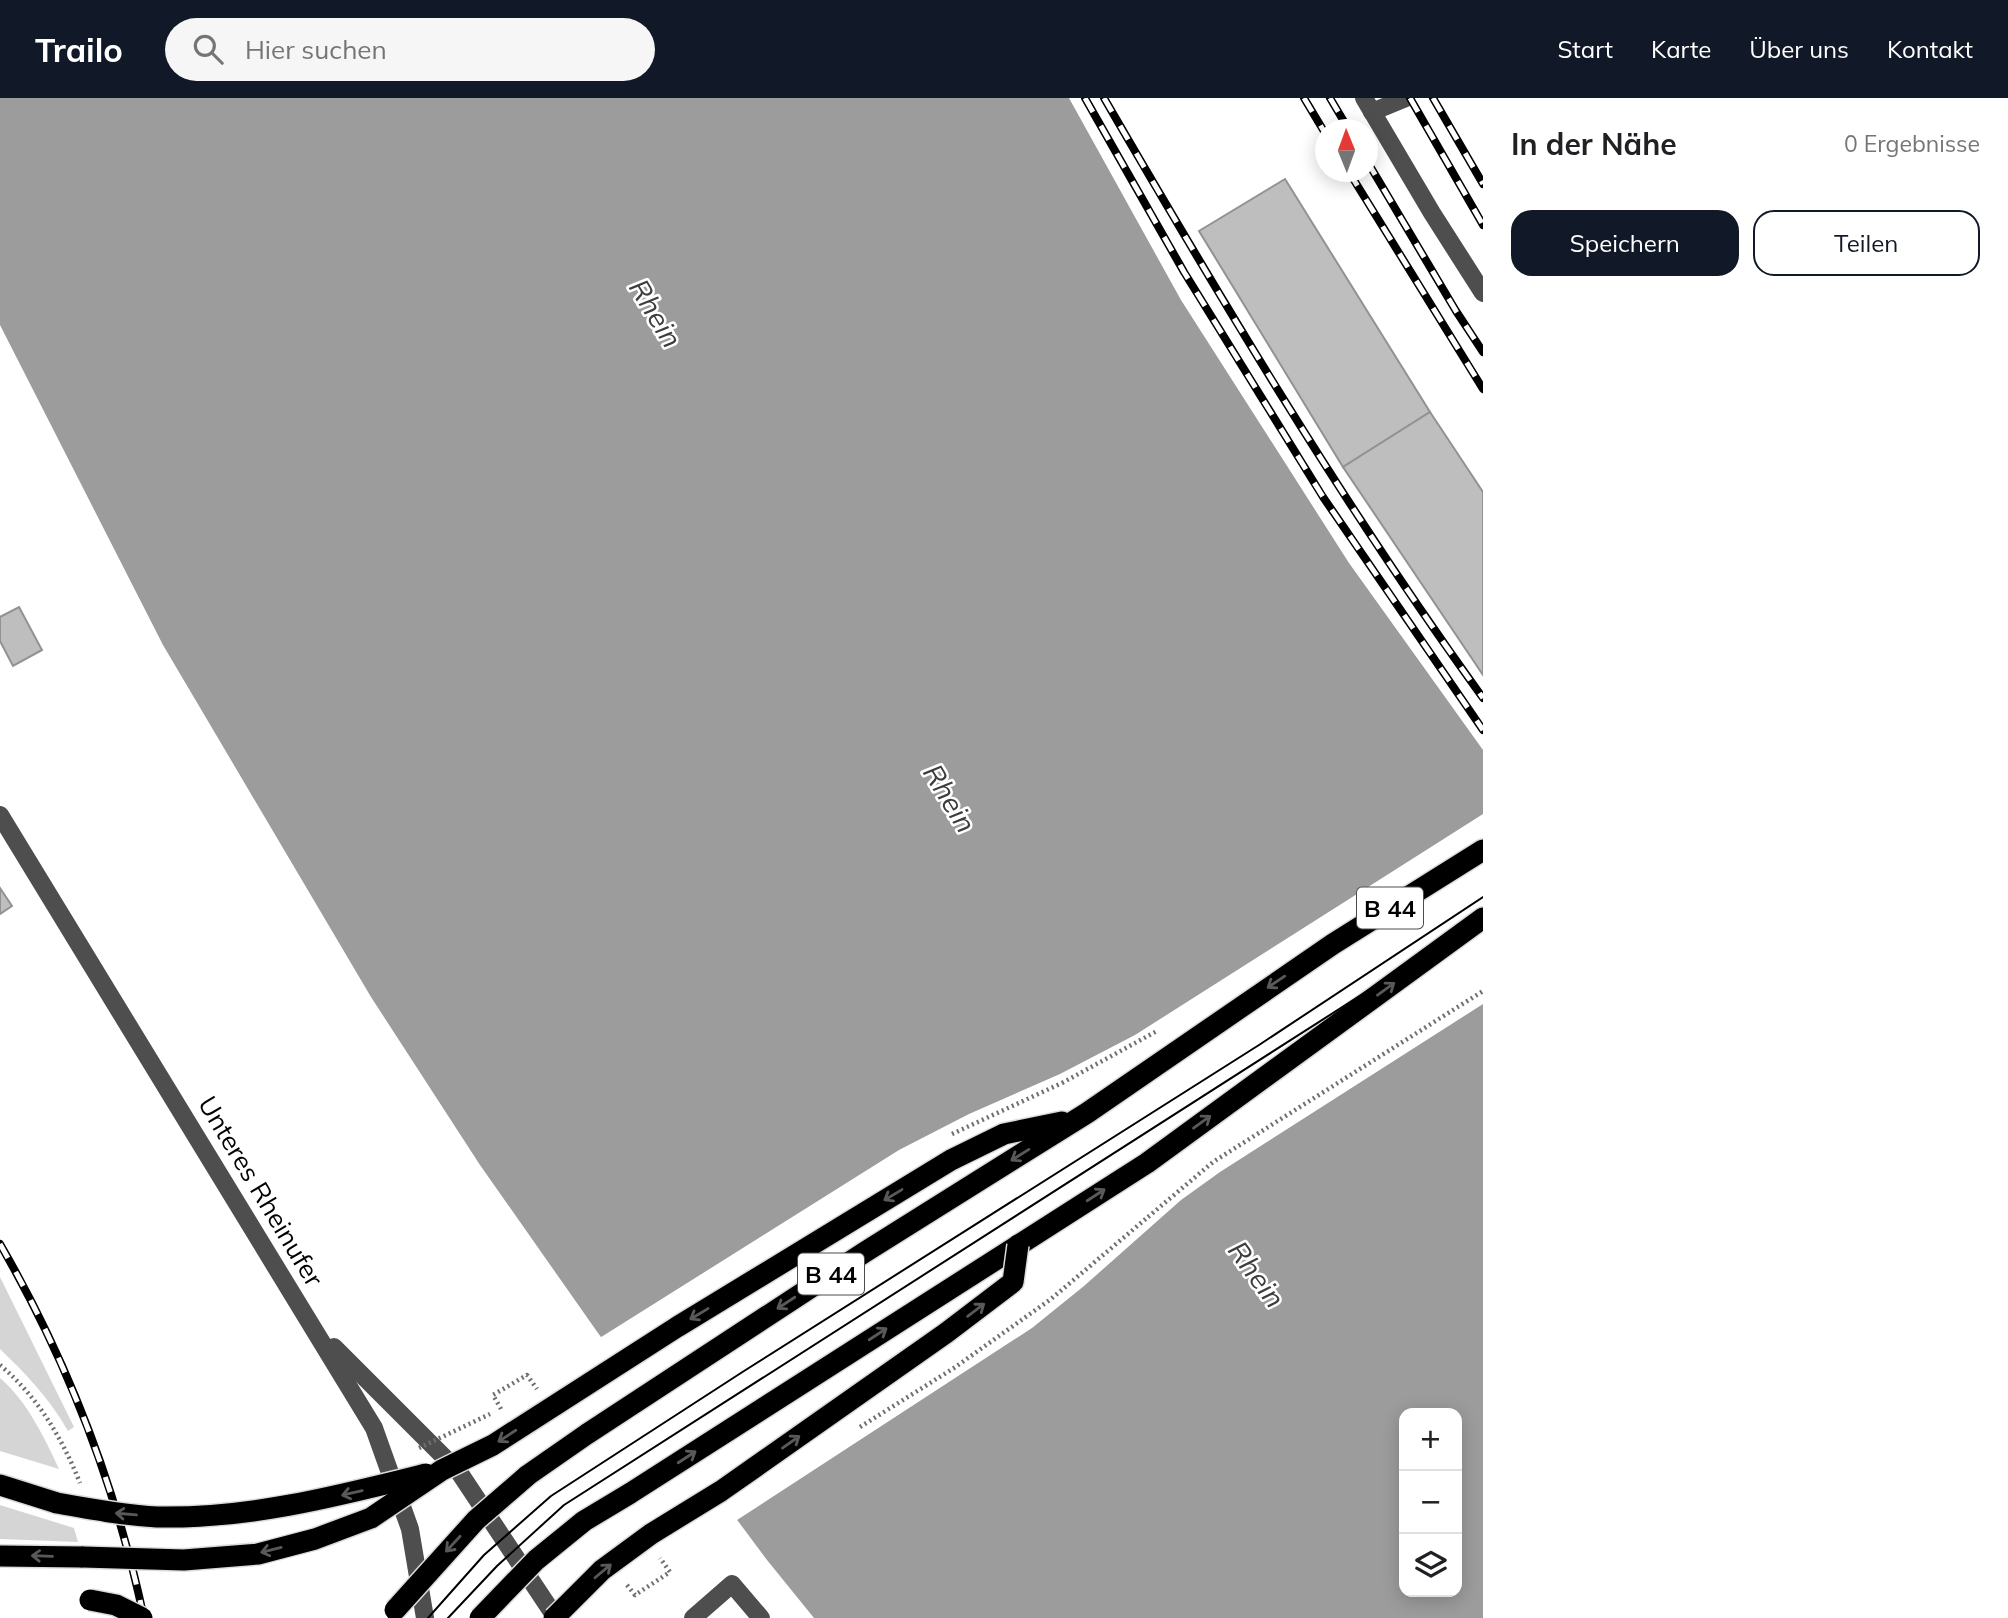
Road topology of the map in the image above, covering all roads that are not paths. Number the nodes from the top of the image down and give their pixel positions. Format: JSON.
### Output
{"nodes":[{"id":1,"x":1406,"y":98,"type":"edge"},
{"id":2,"x":1368,"y":105,"type":"edge"},
{"id":3,"x":1483,"y":293,"type":"edge"},
{"id":4,"x":0,"y":815,"type":"edge"},
{"id":5,"x":1483,"y":850,"type":"edge"},
{"id":6,"x":1483,"y":918,"type":"edge"},
{"id":7,"x":1082,"y":1116,"type":"junction"},
{"id":8,"x":1018,"y":1245,"type":"junction"},
{"id":9,"x":314,"y":1328,"type":"junction"},
{"id":10,"x":442,"y":1470,"type":"junction"},
{"id":11,"x":0,"y":1485,"type":"edge"},
{"id":12,"x":0,"y":1556,"type":"edge"},
{"id":13,"x":90,"y":1600,"type":"dead end"},
{"id":14,"x":142,"y":1618,"type":"edge"},
{"id":15,"x":389,"y":1618,"type":"edge"},
{"id":16,"x":425,"y":1618,"type":"edge"},
{"id":17,"x":480,"y":1618,"type":"edge"},
{"id":18,"x":555,"y":1618,"type":"edge"},
{"id":19,"x":693,"y":1618,"type":"edge"},
{"id":20,"x":761,"y":1618,"type":"edge"}],
"edges":[{"from":1,"to":2,"type":"street"},
{"from":2,"to":3,"type":"street"},
{"from":4,"to":9,"type":"street","name":"Unteres Rheinufer"},
{"from":5,"to":7,"type":"highway","number":"B 44","one_way":true},
{"from":8,"to":6,"type":"highway","number":"B 44","one_way":true},
{"from":7,"to":10,"type":"highway","one_way":true,"bridge":true},
{"from":7,"to":15,"type":"highway","number":"B 44","one_way":true,"bridge":true},
{"from":17,"to":8,"type":"highway","number":"B 44","one_way":true,"bridge":true},
{"from":18,"to":8,"type":"highway","one_way":true,"bridge":true},
{"from":9,"to":16,"type":"street","name":"Unteres Rheinufer"},
{"from":9,"to":18,"type":"street"},
{"from":10,"to":11,"type":"highway","one_way":true,"bridge":true},
{"from":10,"to":12,"type":"highway","one_way":true,"bridge":true},
{"from":13,"to":14,"type":"highway","bridge":true},
{"from":19,"to":20,"type":"street"}]}
